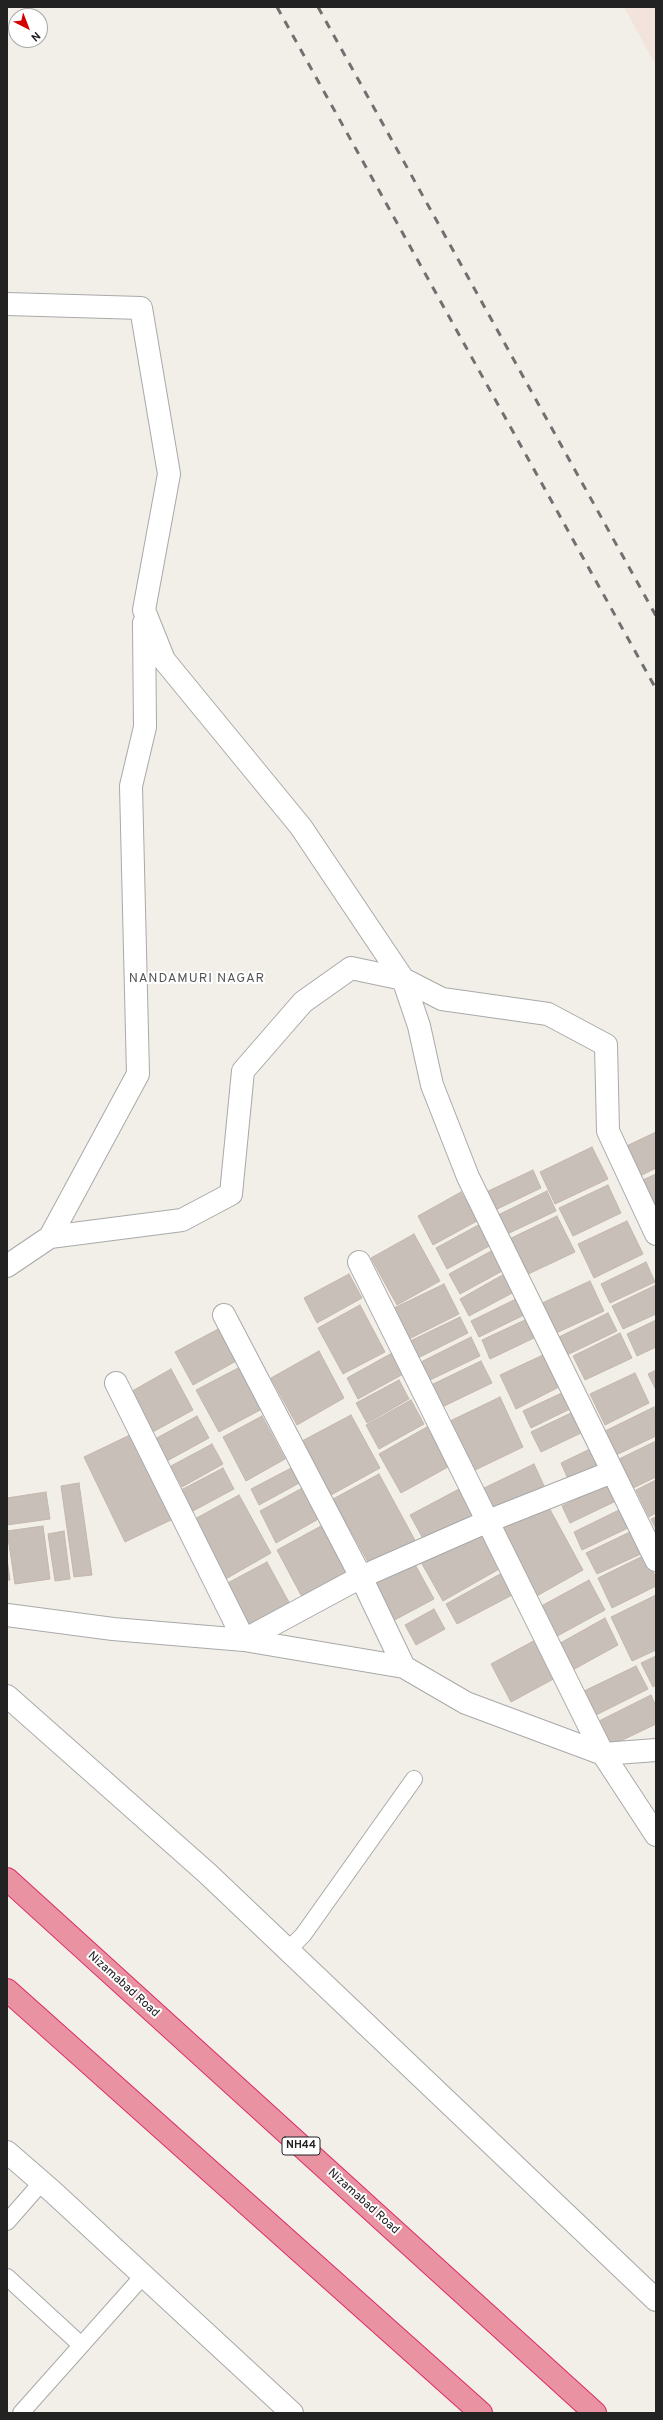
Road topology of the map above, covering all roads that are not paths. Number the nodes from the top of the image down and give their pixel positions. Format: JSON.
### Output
{"nodes":[{"id":1,"x":7,"y":304,"type":"edge"},
{"id":2,"x":144,"y":610,"type":"junction"},
{"id":3,"x":403,"y":979,"type":"junction"},
{"id":4,"x":656,"y":1234,"type":"edge"},
{"id":5,"x":50,"y":1237,"type":"junction"},
{"id":6,"x":359,"y":1262,"type":"dead end"},
{"id":7,"x":7,"y":1266,"type":"edge"},
{"id":8,"x":224,"y":1315,"type":"dead end"},
{"id":9,"x":116,"y":1383,"type":"dead end"},
{"id":10,"x":612,"y":1472,"type":"junction"},
{"id":11,"x":486,"y":1522,"type":"junction"},
{"id":12,"x":656,"y":1560,"type":"edge"},
{"id":13,"x":361,"y":1577,"type":"junction"},
{"id":14,"x":7,"y":1615,"type":"edge"},
{"id":15,"x":244,"y":1640,"type":"junction"},
{"id":16,"x":404,"y":1667,"type":"junction"},
{"id":17,"x":7,"y":1696,"type":"edge"},
{"id":18,"x":656,"y":1750,"type":"edge"},
{"id":19,"x":603,"y":1754,"type":"junction"},
{"id":20,"x":414,"y":1779,"type":"dead end"},
{"id":21,"x":656,"y":1835,"type":"edge"},
{"id":22,"x":7,"y":1879,"type":"edge"},
{"id":23,"x":288,"y":1950,"type":"junction"},
{"id":24,"x":7,"y":1990,"type":"edge"},
{"id":25,"x":7,"y":2152,"type":"edge"},
{"id":26,"x":42,"y":2182,"type":"junction"},
{"id":27,"x":7,"y":2222,"type":"edge"},
{"id":28,"x":143,"y":2276,"type":"junction"},
{"id":29,"x":7,"y":2277,"type":"edge"},
{"id":30,"x":656,"y":2300,"type":"edge"},
{"id":31,"x":80,"y":2345,"type":"junction"},
{"id":32,"x":20,"y":2413,"type":"edge"},
{"id":33,"x":292,"y":2413,"type":"edge"},
{"id":34,"x":481,"y":2413,"type":"edge"},
{"id":35,"x":595,"y":2413,"type":"edge"}],
"edges":[{"from":1,"to":2,"type":"street"},
{"from":2,"to":3,"type":"street"},
{"from":2,"to":5,"type":"street"},
{"from":3,"to":4,"type":"street"},
{"from":3,"to":5,"type":"street"},
{"from":3,"to":10,"type":"street"},
{"from":5,"to":7,"type":"street"},
{"from":6,"to":11,"type":"street"},
{"from":8,"to":13,"type":"street"},
{"from":9,"to":15,"type":"street"},
{"from":10,"to":11,"type":"street"},
{"from":10,"to":12,"type":"street"},
{"from":11,"to":13,"type":"street"},
{"from":11,"to":19,"type":"street"},
{"from":13,"to":15,"type":"street"},
{"from":13,"to":16,"type":"street"},
{"from":14,"to":15,"type":"street"},
{"from":15,"to":16,"type":"street"},
{"from":16,"to":19,"type":"street"},
{"from":17,"to":23,"type":"street"},
{"from":18,"to":19,"type":"street"},
{"from":19,"to":21,"type":"street"},
{"from":20,"to":23,"type":"lane"},
{"from":22,"to":35,"type":"highway","name":"Nizamabad Road","number":"NH44"},
{"from":23,"to":30,"type":"street"},
{"from":24,"to":34,"type":"highway"},
{"from":25,"to":26,"type":"street"},
{"from":26,"to":27,"type":"lane"},
{"from":26,"to":28,"type":"street"},
{"from":28,"to":31,"type":"lane"},
{"from":28,"to":33,"type":"street"},
{"from":29,"to":31,"type":"lane"},
{"from":31,"to":32,"type":"lane"}]}
